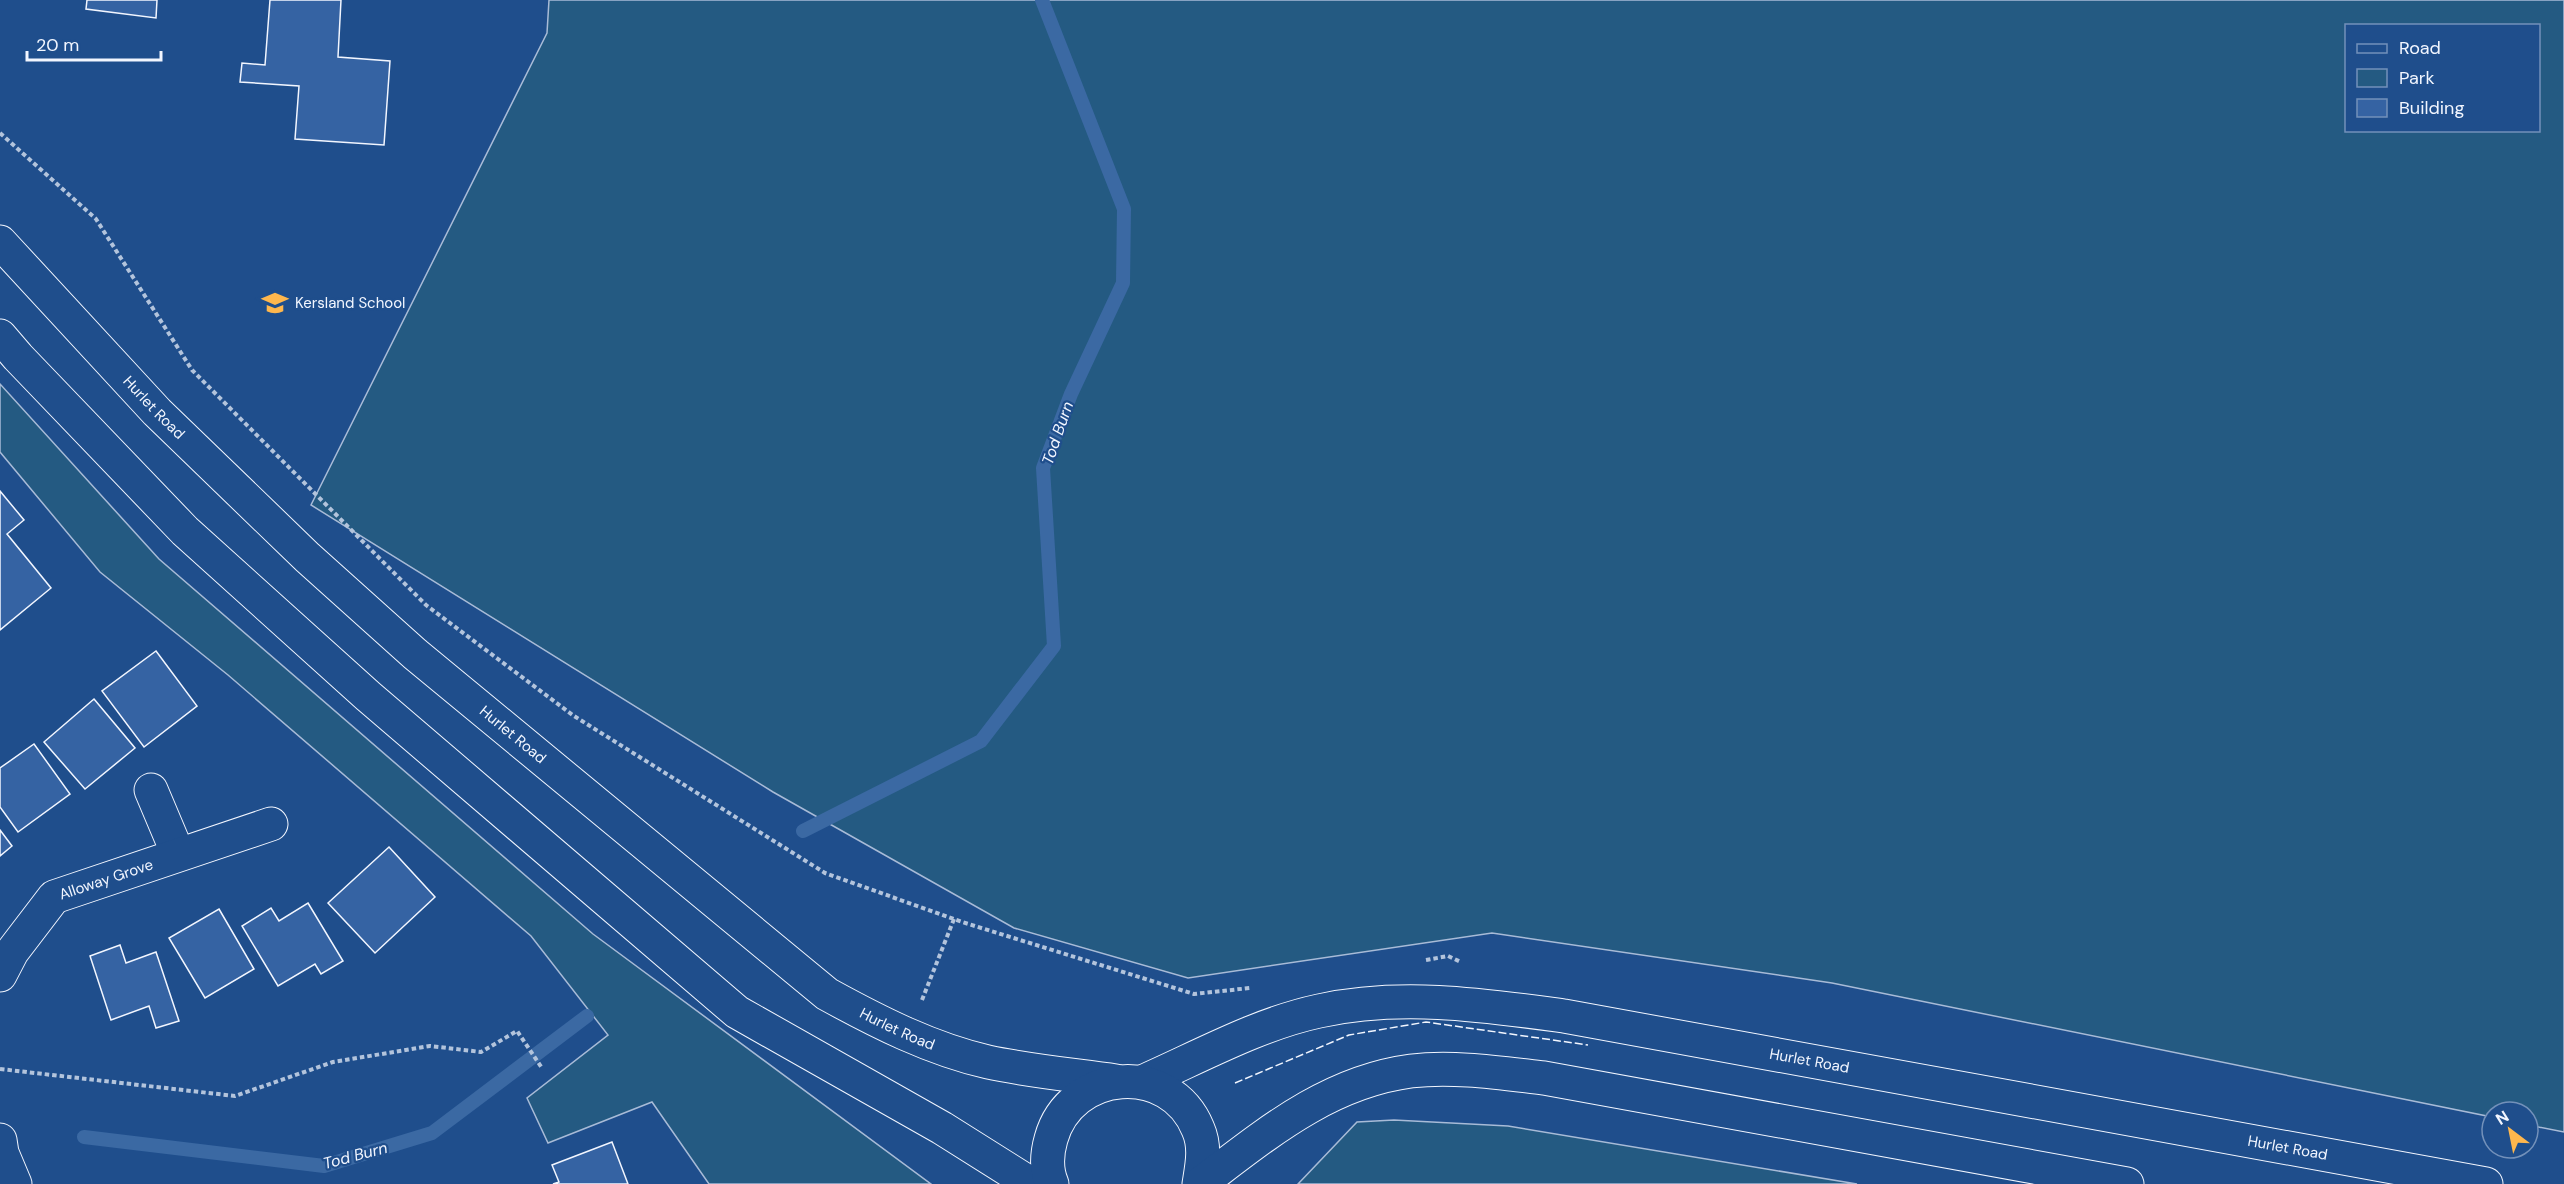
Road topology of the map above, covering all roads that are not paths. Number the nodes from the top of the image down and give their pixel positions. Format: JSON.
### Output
{"nodes":[{"id":1,"x":0,"y":242,"type":"edge"},
{"id":2,"x":0,"y":336,"type":"edge"},
{"id":3,"x":151,"y":790,"type":"dead end"},
{"id":4,"x":271,"y":824,"type":"dead end"},
{"id":5,"x":178,"y":854,"type":"junction"},
{"id":6,"x":0,"y":975,"type":"edge"},
{"id":7,"x":1129,"y":1082,"type":"junction"},
{"id":8,"x":0,"y":1140,"type":"edge"},
{"id":9,"x":15,"y":1184,"type":"edge"},
{"id":10,"x":1031,"y":1184,"type":"edge"},
{"id":11,"x":1052,"y":1184,"type":"edge"},
{"id":12,"x":1199,"y":1184,"type":"edge"},
{"id":13,"x":2127,"y":1184,"type":"edge"},
{"id":14,"x":2486,"y":1184,"type":"edge"}],
"edges":[{"from":1,"to":7,"type":"main road","name":"Hurlet Road"},
{"from":2,"to":10,"type":"main road"},
{"from":3,"to":5,"type":"main road"},
{"from":4,"to":5,"type":"main road","name":"Alloway Grove"},
{"from":5,"to":6,"type":"main road","name":"Alloway Grove"},
{"from":7,"to":11,"type":"main road"},
{"from":7,"to":12,"type":"main road"},
{"from":7,"to":14,"type":"main road","name":"Hurlet Road"},
{"from":8,"to":9,"type":"main road"},
{"from":12,"to":13,"type":"main road"}]}
